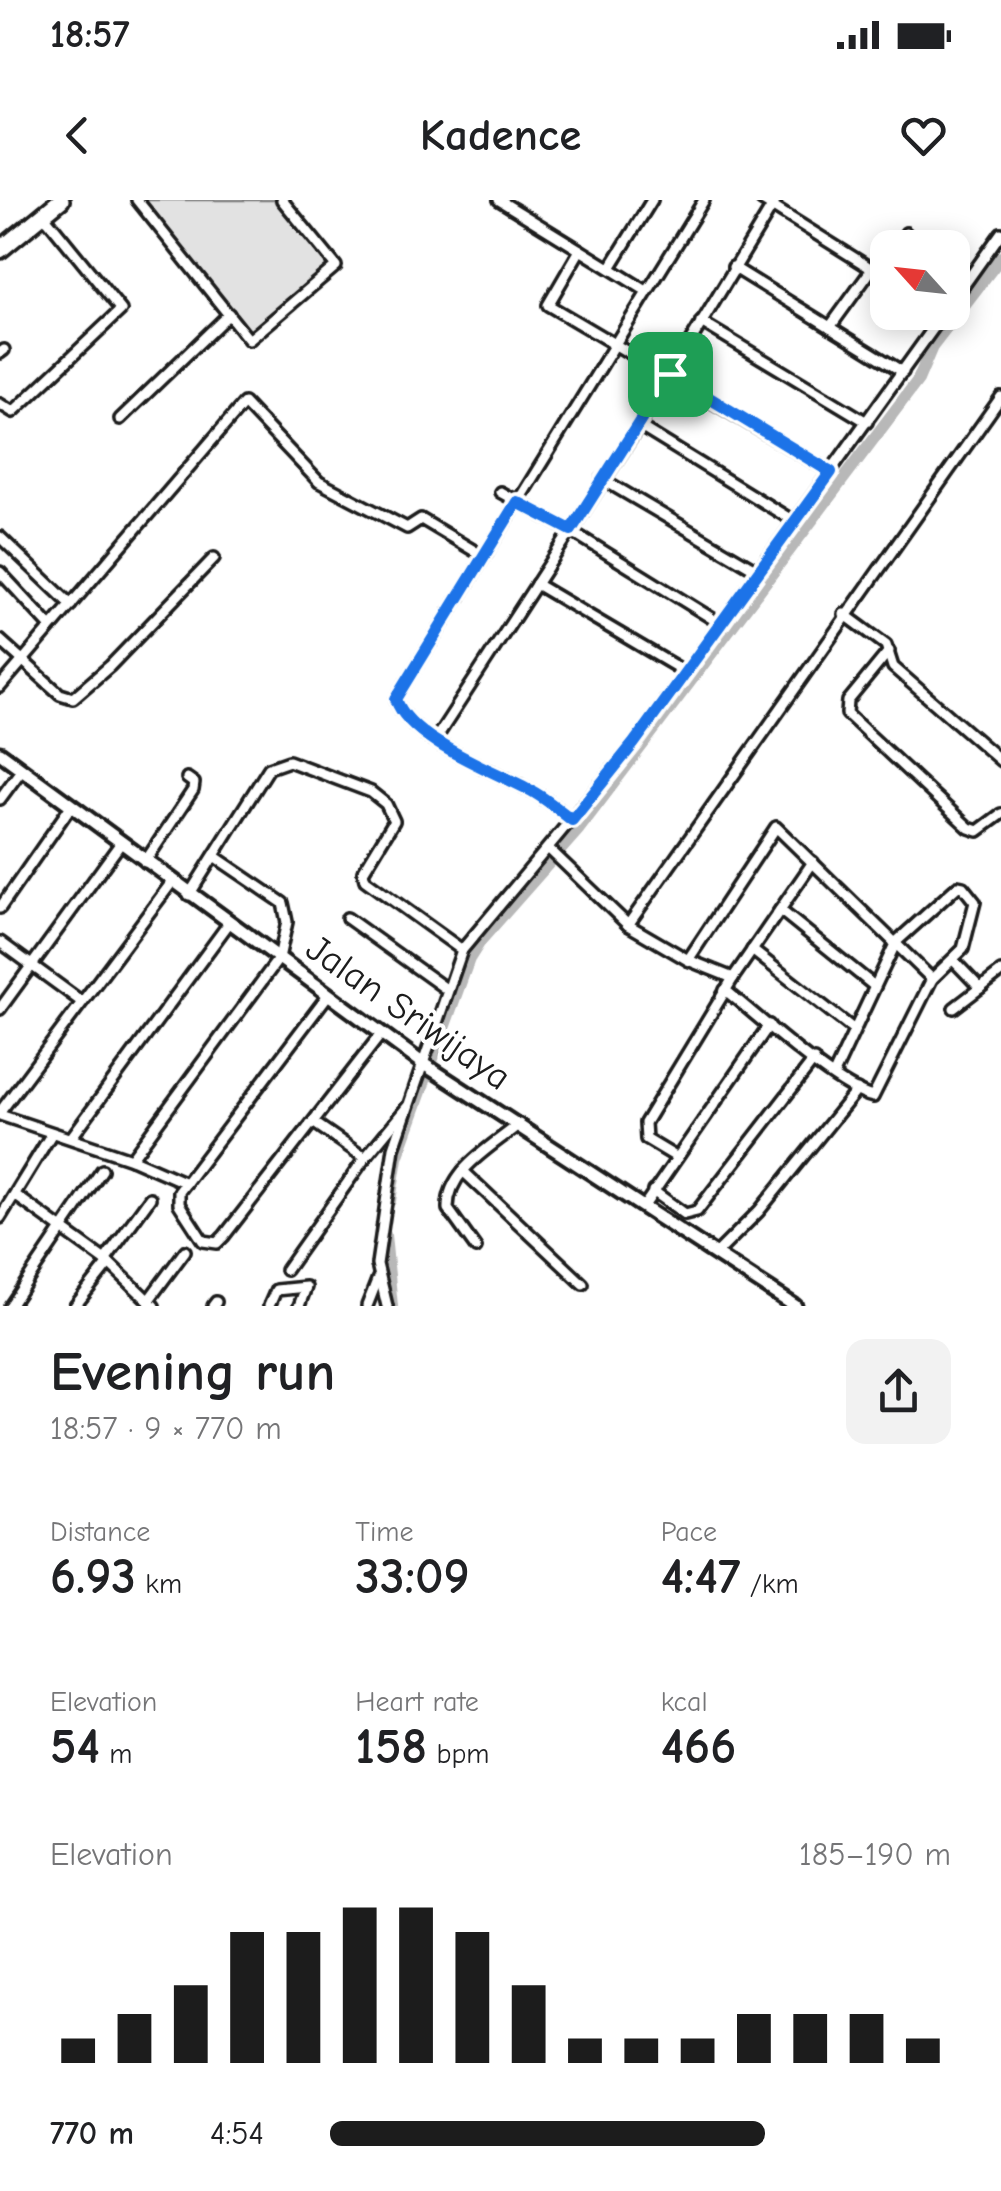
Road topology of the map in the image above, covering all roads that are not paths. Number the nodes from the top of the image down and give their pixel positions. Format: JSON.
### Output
{"nodes":[{"id":1,"x":137,"y":200,"type":"edge"},
{"id":2,"x":282,"y":200,"type":"edge"},
{"id":3,"x":652,"y":200,"type":"edge"},
{"id":4,"x":704,"y":200,"type":"edge"},
{"id":5,"x":762,"y":200,"type":"edge"},
{"id":6,"x":59,"y":201,"type":"edge"},
{"id":7,"x":505,"y":202,"type":"edge"},
{"id":8,"x":774,"y":203,"type":"edge"},
{"id":9,"x":44,"y":214,"type":"junction"},
{"id":10,"x":1001,"y":233,"type":"edge"},
{"id":11,"x":0,"y":250,"type":"edge"},
{"id":12,"x":580,"y":250,"type":"junction"},
{"id":13,"x":733,"y":267,"type":"junction"},
{"id":14,"x":610,"y":268,"type":"junction"},
{"id":15,"x":870,"y":268,"type":"edge"},
{"id":16,"x":870,"y":272,"type":"edge"},
{"id":17,"x":970,"y":277,"type":"edge"},
{"id":18,"x":645,"y":290,"type":"junction"},
{"id":19,"x":229,"y":314,"type":"junction"},
{"id":20,"x":701,"y":322,"type":"junction"},
{"id":21,"x":830,"y":327,"type":"junction"},
{"id":22,"x":931,"y":330,"type":"edge"},
{"id":23,"x":612,"y":343,"type":"junction"},
{"id":24,"x":903,"y":372,"type":"junction"},
{"id":25,"x":670,"y":374,"type":"junction"},
{"id":26,"x":1001,"y":397,"type":"edge"},
{"id":27,"x":0,"y":404,"type":"edge"},
{"id":28,"x":120,"y":419,"type":"dead end"},
{"id":29,"x":866,"y":422,"type":"junction"},
{"id":30,"x":639,"y":426,"type":"junction"},
{"id":31,"x":831,"y":472,"type":"junction"},
{"id":32,"x":602,"y":480,"type":"junction"},
{"id":33,"x":500,"y":492,"type":"dead end"},
{"id":34,"x":517,"y":502,"type":"junction"},
{"id":35,"x":795,"y":522,"type":"junction"},
{"id":36,"x":571,"y":530,"type":"junction"},
{"id":37,"x":0,"y":537,"type":"edge"},
{"id":38,"x":483,"y":556,"type":"junction"},
{"id":39,"x":214,"y":558,"type":"dead end"},
{"id":40,"x":0,"y":572,"type":"edge"},
{"id":41,"x":760,"y":572,"type":"junction"},
{"id":42,"x":536,"y":584,"type":"junction"},
{"id":43,"x":71,"y":605,"type":"junction"},
{"id":44,"x":844,"y":614,"type":"junction"},
{"id":45,"x":720,"y":624,"type":"junction"},
{"id":46,"x":51,"y":628,"type":"junction"},
{"id":47,"x":0,"y":640,"type":"edge"},
{"id":48,"x":889,"y":651,"type":"junction"},
{"id":49,"x":21,"y":662,"type":"junction"},
{"id":50,"x":685,"y":672,"type":"junction"},
{"id":51,"x":0,"y":686,"type":"edge"},
{"id":52,"x":434,"y":740,"type":"junction"},
{"id":53,"x":0,"y":753,"type":"edge"},
{"id":54,"x":1001,"y":761,"type":"edge"},
{"id":55,"x":22,"y":769,"type":"junction"},
{"id":56,"x":186,"y":778,"type":"dead end"},
{"id":57,"x":0,"y":799,"type":"edge"},
{"id":58,"x":70,"y":806,"type":"junction"},
{"id":59,"x":572,"y":820,"type":"junction"},
{"id":60,"x":999,"y":820,"type":"edge"},
{"id":61,"x":120,"y":844,"type":"junction"},
{"id":62,"x":552,"y":850,"type":"junction"},
{"id":63,"x":214,"y":856,"type":"junction"},
{"id":64,"x":145,"y":862,"type":"junction"},
{"id":65,"x":813,"y":862,"type":"junction"},
{"id":66,"x":172,"y":882,"type":"junction"},
{"id":67,"x":189,"y":895,"type":"junction"},
{"id":68,"x":0,"y":908,"type":"edge"},
{"id":69,"x":780,"y":910,"type":"junction"},
{"id":70,"x":347,"y":918,"type":"dead end"},
{"id":71,"x":229,"y":922,"type":"junction"},
{"id":72,"x":628,"y":925,"type":"junction"},
{"id":73,"x":0,"y":942,"type":"edge"},
{"id":74,"x":896,"y":942,"type":"junction"},
{"id":75,"x":462,"y":950,"type":"junction"},
{"id":76,"x":752,"y":950,"type":"junction"},
{"id":77,"x":279,"y":958,"type":"junction"},
{"id":78,"x":688,"y":960,"type":"junction"},
{"id":79,"x":955,"y":962,"type":"junction"},
{"id":80,"x":32,"y":965,"type":"junction"},
{"id":81,"x":1001,"y":972,"type":"edge"},
{"id":82,"x":732,"y":978,"type":"junction"},
{"id":83,"x":932,"y":979,"type":"junction"},
{"id":84,"x":872,"y":986,"type":"junction"},
{"id":85,"x":980,"y":988,"type":"junction"},
{"id":86,"x":446,"y":989,"type":"junction"},
{"id":87,"x":725,"y":990,"type":"junction"},
{"id":88,"x":328,"y":995,"type":"junction"},
{"id":89,"x":82,"y":1002,"type":"junction"},
{"id":90,"x":0,"y":1008,"type":"edge"},
{"id":91,"x":954,"y":1008,"type":"dead end"},
{"id":92,"x":769,"y":1025,"type":"junction"},
{"id":93,"x":854,"y":1029,"type":"junction"},
{"id":94,"x":381,"y":1034,"type":"junction"},
{"id":95,"x":814,"y":1060,"type":"junction"},
{"id":96,"x":424,"y":1065,"type":"junction"},
{"id":97,"x":834,"y":1074,"type":"junction"},
{"id":98,"x":858,"y":1090,"type":"junction"},
{"id":99,"x":406,"y":1107,"type":"junction"},
{"id":100,"x":0,"y":1113,"type":"edge"},
{"id":101,"x":313,"y":1122,"type":"junction"},
{"id":102,"x":519,"y":1124,"type":"junction"},
{"id":103,"x":52,"y":1132,"type":"junction"},
{"id":104,"x":72,"y":1138,"type":"junction"},
{"id":105,"x":676,"y":1156,"type":"junction"},
{"id":106,"x":131,"y":1158,"type":"junction"},
{"id":107,"x":365,"y":1158,"type":"junction"},
{"id":108,"x":102,"y":1170,"type":"dead end"},
{"id":109,"x":463,"y":1171,"type":"junction"},
{"id":110,"x":186,"y":1183,"type":"junction"},
{"id":111,"x":654,"y":1190,"type":"junction"},
{"id":112,"x":15,"y":1196,"type":"junction"},
{"id":113,"x":150,"y":1198,"type":"dead end"},
{"id":114,"x":644,"y":1206,"type":"junction"},
{"id":115,"x":0,"y":1218,"type":"edge"},
{"id":116,"x":61,"y":1228,"type":"junction"},
{"id":117,"x":476,"y":1248,"type":"dead end"},
{"id":118,"x":185,"y":1251,"type":"dead end"},
{"id":119,"x":716,"y":1254,"type":"junction"},
{"id":120,"x":107,"y":1261,"type":"junction"},
{"id":121,"x":286,"y":1270,"type":"dead end"},
{"id":122,"x":379,"y":1275,"type":"junction"},
{"id":123,"x":583,"y":1284,"type":"dead end"},
{"id":124,"x":151,"y":1303,"type":"edge"},
{"id":125,"x":10,"y":1306,"type":"edge"},
{"id":126,"x":75,"y":1306,"type":"edge"},
{"id":127,"x":269,"y":1306,"type":"edge"},
{"id":128,"x":299,"y":1306,"type":"edge"},
{"id":129,"x":367,"y":1306,"type":"edge"},
{"id":130,"x":386,"y":1306,"type":"edge"},
{"id":131,"x":795,"y":1306,"type":"edge"}],
"edges":[{"from":1,"to":19,"type":"street"},
{"from":2,"to":19,"type":"street"},
{"from":3,"to":14,"type":"street"},
{"from":4,"to":18,"type":"street"},
{"from":5,"to":8,"type":"street"},
{"from":6,"to":9,"type":"highway"},
{"from":7,"to":12,"type":"street"},
{"from":8,"to":13,"type":"street"},
{"from":8,"to":15,"type":"street"},
{"from":9,"to":11,"type":"highway"},
{"from":9,"to":27,"type":"street"},
{"from":10,"to":17,"type":"street"},
{"from":12,"to":14,"type":"street"},
{"from":12,"to":23,"type":"street"},
{"from":13,"to":20,"type":"street"},
{"from":13,"to":21,"type":"street"},
{"from":14,"to":18,"type":"street"},
{"from":16,"to":21,"type":"street"},
{"from":18,"to":23,"type":"street"},
{"from":19,"to":28,"type":"street"},
{"from":20,"to":25,"type":"street"},
{"from":20,"to":29,"type":"street"},
{"from":21,"to":24,"type":"street"},
{"from":22,"to":24,"type":"street"},
{"from":23,"to":25,"type":"street"},
{"from":23,"to":34,"type":"street"},
{"from":24,"to":29,"type":"street"},
{"from":25,"to":30,"type":"street"},
{"from":25,"to":31,"type":"street"},
{"from":26,"to":44,"type":"street"},
{"from":29,"to":31,"type":"street"},
{"from":30,"to":32,"type":"street"},
{"from":30,"to":35,"type":"street"},
{"from":31,"to":35,"type":"street"},
{"from":32,"to":36,"type":"street"},
{"from":32,"to":41,"type":"street"},
{"from":33,"to":34,"type":"street"},
{"from":34,"to":36,"type":"street"},
{"from":34,"to":38,"type":"street"},
{"from":35,"to":41,"type":"street"},
{"from":36,"to":42,"type":"street"},
{"from":36,"to":45,"type":"street"},
{"from":37,"to":43,"type":"street"},
{"from":38,"to":43,"type":"street"},
{"from":38,"to":52,"type":"street"},
{"from":39,"to":49,"type":"street"},
{"from":40,"to":46,"type":"street"},
{"from":41,"to":45,"type":"street"},
{"from":42,"to":50,"type":"street"},
{"from":42,"to":52,"type":"street"},
{"from":43,"to":46,"type":"street"},
{"from":44,"to":48,"type":"street"},
{"from":44,"to":72,"type":"street"},
{"from":45,"to":50,"type":"street"},
{"from":46,"to":49,"type":"street"},
{"from":47,"to":49,"type":"street"},
{"from":48,"to":54,"type":"street"},
{"from":48,"to":60,"type":"street"},
{"from":49,"to":51,"type":"street"},
{"from":50,"to":59,"type":"street"},
{"from":52,"to":59,"type":"street"},
{"from":53,"to":55,"type":"street","name":"Jalan Sriwijaya"},
{"from":55,"to":57,"type":"street"},
{"from":55,"to":58,"type":"street","name":"Jalan Sriwijaya"},
{"from":56,"to":64,"type":"street"},
{"from":58,"to":61,"type":"street","name":"Jalan Sriwijaya"},
{"from":58,"to":68,"type":"street"},
{"from":59,"to":62,"type":"street"},
{"from":61,"to":64,"type":"street","name":"Jalan Sriwijaya"},
{"from":61,"to":80,"type":"street"},
{"from":62,"to":72,"type":"street"},
{"from":62,"to":75,"type":"street"},
{"from":63,"to":67,"type":"street"},
{"from":63,"to":75,"type":"street"},
{"from":63,"to":77,"type":"street"},
{"from":64,"to":66,"type":"street","name":"Jalan Sriwijaya"},
{"from":65,"to":69,"type":"street"},
{"from":65,"to":74,"type":"street"},
{"from":65,"to":78,"type":"street"},
{"from":66,"to":67,"type":"street","name":"Jalan Sriwijaya"},
{"from":66,"to":89,"type":"street"},
{"from":67,"to":71,"type":"street","name":"Jalan Sriwijaya"},
{"from":69,"to":76,"type":"street"},
{"from":69,"to":84,"type":"street"},
{"from":70,"to":86,"type":"street"},
{"from":71,"to":77,"type":"street","name":"Jalan Sriwijaya"},
{"from":71,"to":104,"type":"street"},
{"from":72,"to":78,"type":"street"},
{"from":73,"to":80,"type":"street"},
{"from":74,"to":79,"type":"street"},
{"from":74,"to":83,"type":"street"},
{"from":74,"to":84,"type":"street"},
{"from":75,"to":86,"type":"street"},
{"from":76,"to":82,"type":"street"},
{"from":76,"to":93,"type":"street"},
{"from":77,"to":88,"type":"street","name":"Jalan Sriwijaya"},
{"from":77,"to":106,"type":"street"},
{"from":78,"to":82,"type":"street"},
{"from":79,"to":83,"type":"street"},
{"from":79,"to":85,"type":"street"},
{"from":80,"to":89,"type":"street"},
{"from":80,"to":90,"type":"street"},
{"from":81,"to":85,"type":"street"},
{"from":82,"to":87,"type":"street"},
{"from":83,"to":98,"type":"street"},
{"from":84,"to":93,"type":"street"},
{"from":85,"to":91,"type":"street"},
{"from":86,"to":96,"type":"street"},
{"from":87,"to":92,"type":"street"},
{"from":87,"to":105,"type":"street"},
{"from":88,"to":94,"type":"street","name":"Jalan Sriwijaya"},
{"from":88,"to":110,"type":"street"},
{"from":89,"to":100,"type":"street"},
{"from":92,"to":95,"type":"street"},
{"from":92,"to":105,"type":"street"},
{"from":93,"to":97,"type":"street"},
{"from":94,"to":96,"type":"street","name":"Jalan Sriwijaya"},
{"from":94,"to":101,"type":"street"},
{"from":95,"to":97,"type":"street"},
{"from":95,"to":111,"type":"street"},
{"from":96,"to":99,"type":"street"},
{"from":96,"to":102,"type":"street","name":"Jalan Sriwijaya"},
{"from":97,"to":98,"type":"street"},
{"from":98,"to":119,"type":"street"},
{"from":99,"to":107,"type":"street"},
{"from":99,"to":122,"type":"street"},
{"from":100,"to":103,"type":"street"},
{"from":101,"to":107,"type":"street"},
{"from":101,"to":110,"type":"street"},
{"from":102,"to":109,"type":"street"},
{"from":102,"to":114,"type":"street","name":"Jalan Sriwijaya"},
{"from":103,"to":104,"type":"street"},
{"from":103,"to":112,"type":"street"},
{"from":104,"to":106,"type":"street"},
{"from":105,"to":111,"type":"street"},
{"from":106,"to":110,"type":"street"},
{"from":107,"to":121,"type":"street"},
{"from":108,"to":116,"type":"street"},
{"from":109,"to":117,"type":"street"},
{"from":109,"to":123,"type":"street"},
{"from":111,"to":114,"type":"street"},
{"from":112,"to":115,"type":"street"},
{"from":112,"to":116,"type":"street"},
{"from":113,"to":120,"type":"street"},
{"from":114,"to":119,"type":"street","name":"Jalan Sriwijaya"},
{"from":116,"to":120,"type":"street"},
{"from":116,"to":125,"type":"street"},
{"from":118,"to":124,"type":"street"},
{"from":119,"to":131,"type":"street","name":"Jalan Sriwijaya"},
{"from":120,"to":124,"type":"street"},
{"from":120,"to":126,"type":"street"},
{"from":122,"to":129,"type":"street"},
{"from":122,"to":130,"type":"street"},
{"from":127,"to":128,"type":"street"}]}
